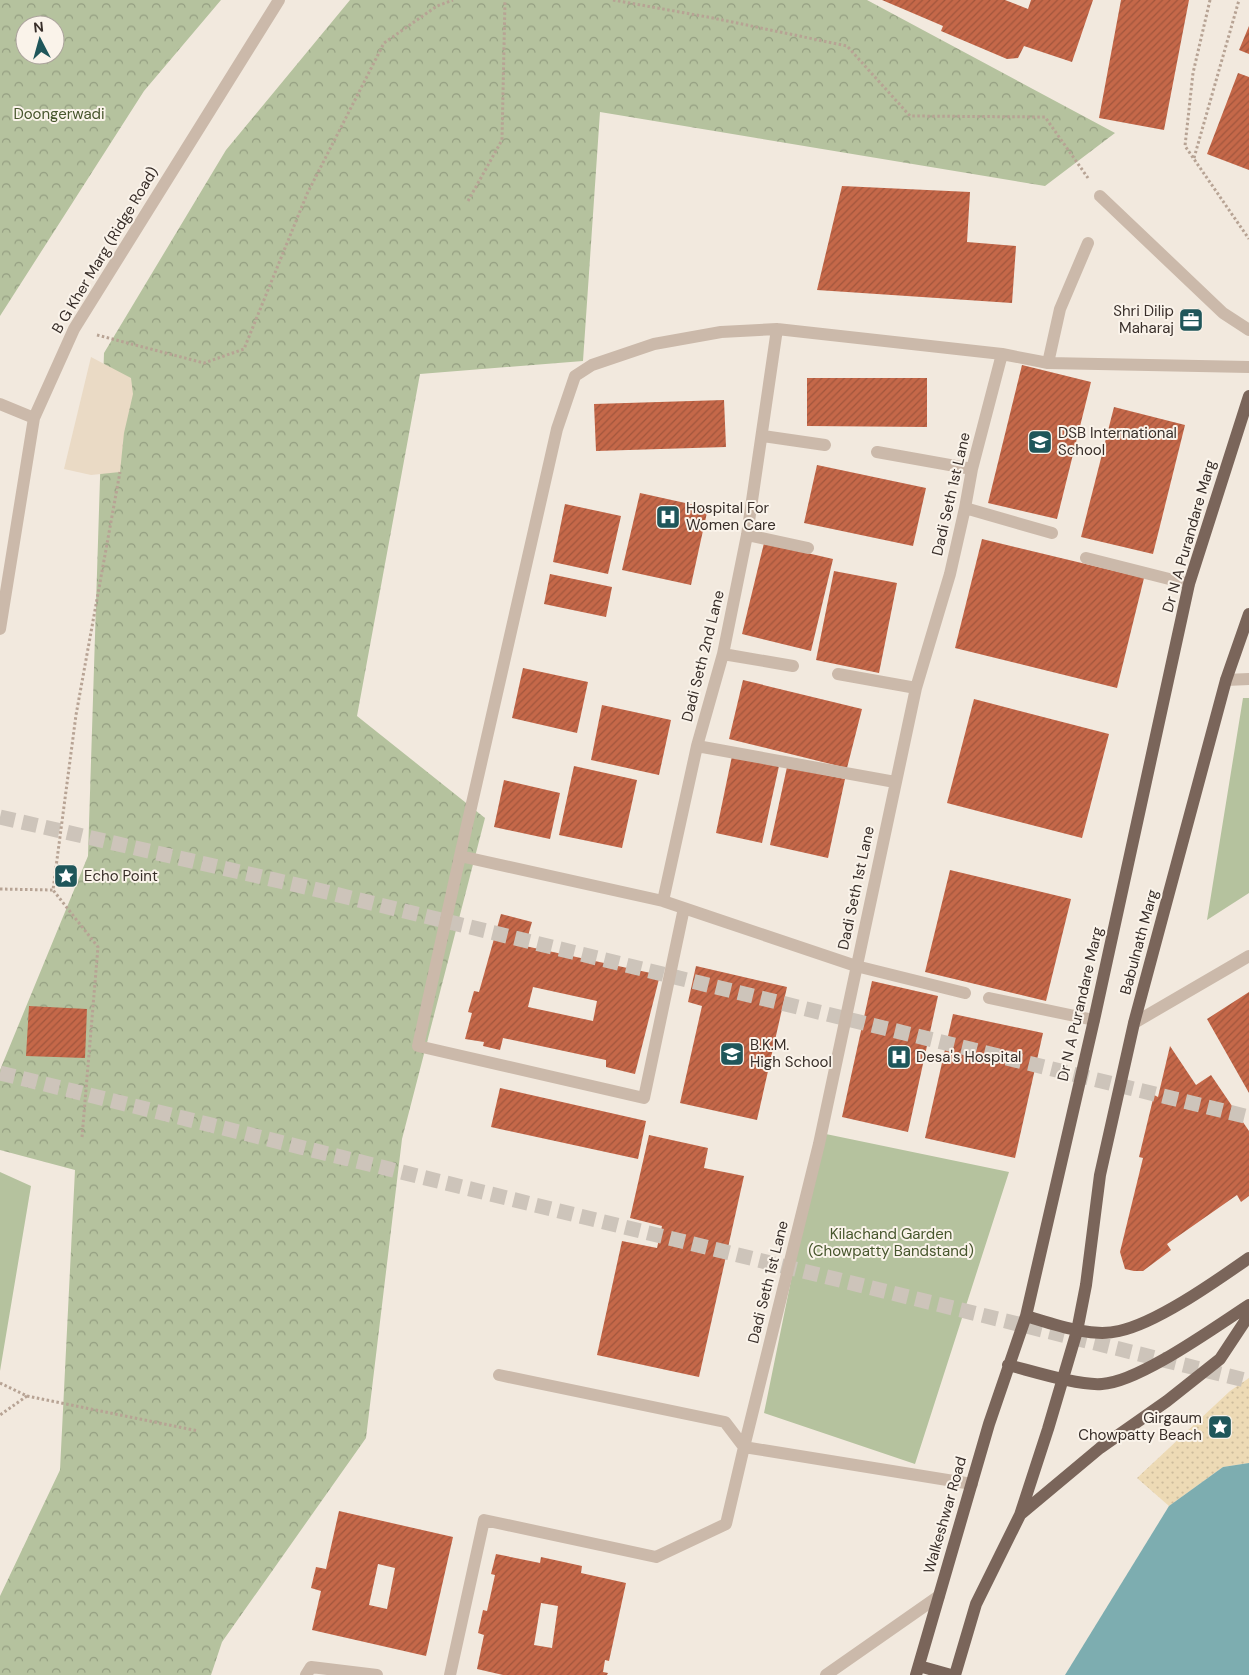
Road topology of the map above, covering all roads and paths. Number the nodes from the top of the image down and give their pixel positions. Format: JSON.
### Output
{"nodes":[{"id":1,"x":279,"y":0,"type":"edge"},
{"id":2,"x":452,"y":0,"type":"edge"},
{"id":3,"x":505,"y":0,"type":"edge"},
{"id":4,"x":613,"y":0,"type":"edge"},
{"id":5,"x":1210,"y":0,"type":"edge"},
{"id":6,"x":1239,"y":0,"type":"edge"},
{"id":7,"x":1194,"y":159,"type":"junction"},
{"id":8,"x":1100,"y":196,"type":"joint"},
{"id":9,"x":468,"y":201,"type":"dead end"},
{"id":10,"x":1249,"y":239,"type":"edge"},
{"id":11,"x":1088,"y":244,"type":"dead end"},
{"id":12,"x":74,"y":329,"type":"junction"},
{"id":13,"x":777,"y":329,"type":"junction"},
{"id":14,"x":1249,"y":330,"type":"edge"},
{"id":15,"x":1002,"y":354,"type":"junction"},
{"id":16,"x":1048,"y":363,"type":"junction"},
{"id":17,"x":1249,"y":367,"type":"edge"},
{"id":18,"x":1249,"y":396,"type":"edge"},
{"id":19,"x":0,"y":404,"type":"edge"},
{"id":20,"x":34,"y":418,"type":"junction"},
{"id":21,"x":763,"y":436,"type":"junction"},
{"id":22,"x":825,"y":445,"type":"dead end"},
{"id":23,"x":877,"y":452,"type":"dead end"},
{"id":24,"x":972,"y":469,"type":"junction"},
{"id":25,"x":120,"y":472,"type":"dead end"},
{"id":26,"x":965,"y":508,"type":"junction"},
{"id":27,"x":1052,"y":533,"type":"dead end"},
{"id":28,"x":747,"y":535,"type":"junction"},
{"id":29,"x":808,"y":548,"type":"dead end"},
{"id":30,"x":1086,"y":558,"type":"dead end"},
{"id":31,"x":1189,"y":584,"type":"junction"},
{"id":32,"x":1249,"y":614,"type":"edge"},
{"id":33,"x":0,"y":629,"type":"edge"},
{"id":34,"x":723,"y":654,"type":"junction"},
{"id":35,"x":793,"y":666,"type":"dead end"},
{"id":36,"x":838,"y":674,"type":"dead end"},
{"id":37,"x":1249,"y":679,"type":"edge"},
{"id":38,"x":1226,"y":680,"type":"junction"},
{"id":39,"x":916,"y":688,"type":"junction"},
{"id":40,"x":697,"y":746,"type":"junction"},
{"id":41,"x":895,"y":782,"type":"junction"},
{"id":42,"x":460,"y":856,"type":"junction"},
{"id":43,"x":0,"y":889,"type":"edge"},
{"id":44,"x":53,"y":890,"type":"junction"},
{"id":45,"x":663,"y":901,"type":"junction"},
{"id":46,"x":684,"y":908,"type":"junction"},
{"id":47,"x":1249,"y":956,"type":"edge"},
{"id":48,"x":856,"y":966,"type":"junction"},
{"id":49,"x":965,"y":993,"type":"dead end"},
{"id":50,"x":989,"y":998,"type":"dead end"},
{"id":51,"x":1094,"y":1020,"type":"junction"},
{"id":52,"x":1134,"y":1023,"type":"junction"},
{"id":53,"x":82,"y":1138,"type":"dead end"},
{"id":54,"x":1249,"y":1258,"type":"edge"},
{"id":55,"x":1249,"y":1305,"type":"edge"},
{"id":56,"x":1249,"y":1315,"type":"edge"},
{"id":57,"x":1026,"y":1316,"type":"junction"},
{"id":58,"x":1076,"y":1331,"type":"junction"},
{"id":59,"x":1008,"y":1365,"type":"junction"},
{"id":60,"x":499,"y":1375,"type":"dead end"},
{"id":61,"x":1061,"y":1378,"type":"junction"},
{"id":62,"x":0,"y":1383,"type":"edge"},
{"id":63,"x":26,"y":1396,"type":"junction"},
{"id":64,"x":0,"y":1415,"type":"edge"},
{"id":65,"x":198,"y":1431,"type":"dead end"},
{"id":66,"x":744,"y":1447,"type":"junction"},
{"id":67,"x":972,"y":1484,"type":"junction"},
{"id":68,"x":1020,"y":1514,"type":"junction"},
{"id":69,"x":939,"y":1596,"type":"junction"},
{"id":70,"x":917,"y":1671,"type":"edge"},
{"id":71,"x":828,"y":1672,"type":"edge"},
{"id":72,"x":306,"y":1675,"type":"edge"},
{"id":73,"x":377,"y":1675,"type":"edge"},
{"id":74,"x":450,"y":1675,"type":"edge"},
{"id":75,"x":816,"y":1675,"type":"edge"},
{"id":76,"x":950,"y":1675,"type":"edge"},
{"id":77,"x":955,"y":1675,"type":"edge"}],
"edges":[{"from":1,"to":12,"type":"street","name":"B G Kher Marg (Ridge Road)"},
{"from":2,"to":12,"type":"path"},
{"from":3,"to":9,"type":"path"},
{"from":4,"to":8,"type":"path"},
{"from":5,"to":7,"type":"path"},
{"from":6,"to":7,"type":"path"},
{"from":7,"to":10,"type":"path"},
{"from":8,"to":14,"type":"street"},
{"from":11,"to":16,"type":"street"},
{"from":12,"to":20,"type":"street","name":"B G Kher Marg (Ridge Road)"},
{"from":13,"to":15,"type":"street"},
{"from":13,"to":21,"type":"street","name":"Dadi Seth 2nd Lane"},
{"from":13,"to":42,"type":"street"},
{"from":15,"to":16,"type":"street"},
{"from":15,"to":24,"type":"street","name":"Dadi Seth 1st Lane"},
{"from":16,"to":17,"type":"street"},
{"from":18,"to":31,"type":"main road","name":"Dr N A Purandare Marg"},
{"from":19,"to":20,"type":"street"},
{"from":20,"to":33,"type":"street","name":"B G Kher Marg (Ridge Road)"},
{"from":21,"to":22,"type":"street"},
{"from":21,"to":28,"type":"street","name":"Dadi Seth 2nd Lane"},
{"from":23,"to":24,"type":"street"},
{"from":24,"to":26,"type":"street","name":"Dadi Seth 1st Lane"},
{"from":25,"to":44,"type":"path"},
{"from":26,"to":27,"type":"street"},
{"from":26,"to":39,"type":"street","name":"Dadi Seth 1st Lane"},
{"from":28,"to":29,"type":"street"},
{"from":28,"to":34,"type":"street","name":"Dadi Seth 2nd Lane"},
{"from":30,"to":31,"type":"street"},
{"from":31,"to":51,"type":"main road","name":"Dr N A Purandare Marg"},
{"from":32,"to":38,"type":"main road","name":"Babulnath Marg"},
{"from":34,"to":35,"type":"street"},
{"from":34,"to":40,"type":"street","name":"Dadi Seth 2nd Lane"},
{"from":36,"to":39,"type":"street"},
{"from":37,"to":38,"type":"street"},
{"from":38,"to":52,"type":"main road","name":"Babulnath Marg"},
{"from":39,"to":41,"type":"street","name":"Dadi Seth 1st Lane"},
{"from":40,"to":41,"type":"street"},
{"from":40,"to":45,"type":"street","name":"Dadi Seth 2nd Lane"},
{"from":41,"to":48,"type":"street","name":"Dadi Seth 1st Lane"},
{"from":42,"to":45,"type":"street"},
{"from":42,"to":46,"type":"street"},
{"from":43,"to":44,"type":"path"},
{"from":44,"to":53,"type":"path"},
{"from":45,"to":46,"type":"street"},
{"from":46,"to":48,"type":"street"},
{"from":47,"to":52,"type":"street"},
{"from":48,"to":49,"type":"street"},
{"from":48,"to":66,"type":"street","name":"Dadi Seth 1st Lane"},
{"from":50,"to":51,"type":"street"},
{"from":51,"to":57,"type":"main road","name":"Dr N A Purandare Marg"},
{"from":52,"to":58,"type":"main road","name":"Babulnath Marg"},
{"from":54,"to":58,"type":"main road"},
{"from":55,"to":61,"type":"main road"},
{"from":56,"to":68,"type":"main road"},
{"from":57,"to":58,"type":"main road"},
{"from":57,"to":59,"type":"main road","name":"Dr N A Purandare Marg"},
{"from":58,"to":61,"type":"main road","name":"Babulnath Marg"},
{"from":59,"to":61,"type":"main road"},
{"from":59,"to":67,"type":"main road","name":"Walkeshwar Road"},
{"from":60,"to":66,"type":"street"},
{"from":61,"to":68,"type":"main road"},
{"from":62,"to":63,"type":"path"},
{"from":63,"to":64,"type":"path"},
{"from":63,"to":65,"type":"path"},
{"from":66,"to":67,"type":"street"},
{"from":66,"to":74,"type":"street","name":"Dadi Seth 1st Lane"},
{"from":67,"to":69,"type":"main road","name":"Walkeshwar Road"},
{"from":68,"to":77,"type":"main road"},
{"from":69,"to":70,"type":"main road","name":"Walkeshwar Road"},
{"from":69,"to":71,"type":"street"},
{"from":70,"to":76,"type":"main road"},
{"from":71,"to":75,"type":"street"},
{"from":72,"to":73,"type":"street"}]}
